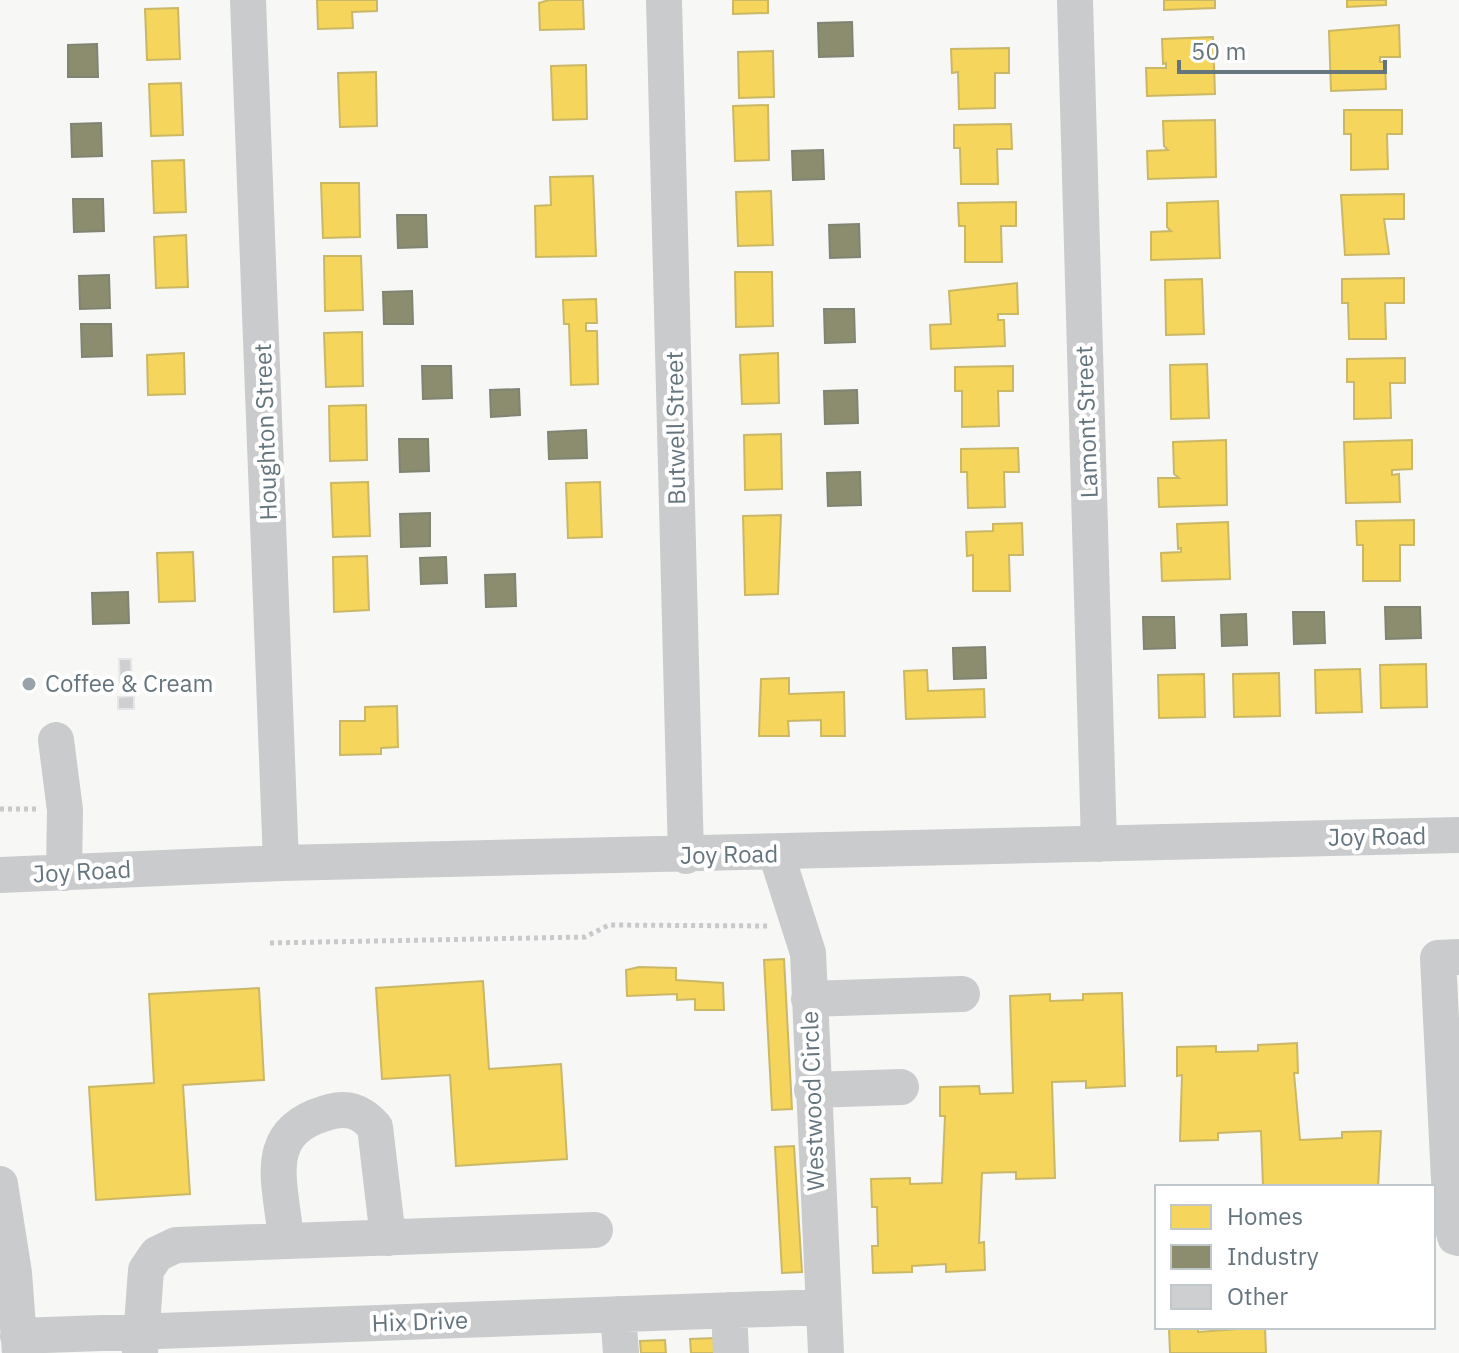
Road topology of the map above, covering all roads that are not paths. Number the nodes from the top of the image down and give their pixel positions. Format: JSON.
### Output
{"nodes":[{"id":1,"x":248,"y":0,"type":"edge"},
{"id":2,"x":664,"y":0,"type":"edge"},
{"id":3,"x":1075,"y":0,"type":"edge"},
{"id":4,"x":56,"y":740,"type":"dead end"},
{"id":5,"x":1459,"y":835,"type":"edge"},
{"id":6,"x":1099,"y":844,"type":"junction"},
{"id":7,"x":776,"y":853,"type":"junction"},
{"id":8,"x":686,"y":856,"type":"junction"},
{"id":9,"x":281,"y":863,"type":"junction"},
{"id":10,"x":64,"y":873,"type":"junction"},
{"id":11,"x":0,"y":875,"type":"edge"},
{"id":12,"x":1459,"y":957,"type":"edge"},
{"id":13,"x":962,"y":994,"type":"dead end"},
{"id":14,"x":809,"y":999,"type":"junction"},
{"id":15,"x":901,"y":1087,"type":"dead end"},
{"id":16,"x":812,"y":1090,"type":"junction"},
{"id":17,"x":2,"y":1207,"type":"edge"},
{"id":18,"x":595,"y":1230,"type":"dead end"},
{"id":19,"x":388,"y":1238,"type":"junction"},
{"id":20,"x":1459,"y":1238,"type":"edge"},
{"id":21,"x":286,"y":1241,"type":"junction"},
{"id":22,"x":822,"y":1307,"type":"junction"},
{"id":23,"x":729,"y":1310,"type":"junction"},
{"id":24,"x":618,"y":1314,"type":"junction"},
{"id":25,"x":251,"y":1340,"type":"edge"},
{"id":26,"x":140,"y":1342,"type":"edge"},
{"id":27,"x":19,"y":1345,"type":"edge"},
{"id":28,"x":621,"y":1353,"type":"edge"},
{"id":29,"x":731,"y":1353,"type":"edge"},
{"id":30,"x":826,"y":1353,"type":"edge"}],
"edges":[{"from":1,"to":9,"type":"street","name":"Houghton Street"},
{"from":2,"to":8,"type":"street","name":"Butwell Street"},
{"from":3,"to":6,"type":"street","name":"Lamont Street"},
{"from":4,"to":10,"type":"street"},
{"from":5,"to":6,"type":"street","name":"Joy Road"},
{"from":6,"to":7,"type":"street","name":"Joy Road"},
{"from":7,"to":8,"type":"street","name":"Joy Road"},
{"from":7,"to":14,"type":"street","name":"Westwood Circle"},
{"from":8,"to":9,"type":"street","name":"Joy Road"},
{"from":9,"to":10,"type":"street","name":"Joy Road"},
{"from":10,"to":11,"type":"street","name":"Joy Road"},
{"from":12,"to":20,"type":"street"},
{"from":13,"to":14,"type":"street"},
{"from":14,"to":16,"type":"street","name":"Westwood Circle"},
{"from":15,"to":16,"type":"street"},
{"from":16,"to":22,"type":"street","name":"Westwood Circle"},
{"from":17,"to":27,"type":"street"},
{"from":18,"to":19,"type":"street"},
{"from":19,"to":21,"type":"street"},
{"from":19,"to":21,"type":"street"},
{"from":21,"to":26,"type":"street"},
{"from":22,"to":23,"type":"street","name":"Hix Drive"},
{"from":22,"to":30,"type":"street","name":"Westwood Circle"},
{"from":23,"to":24,"type":"street","name":"Hix Drive"},
{"from":23,"to":29,"type":"street"},
{"from":24,"to":25,"type":"street","name":"Hix Drive"},
{"from":24,"to":28,"type":"street"},
{"from":25,"to":26,"type":"street","name":"Hix Drive"},
{"from":26,"to":27,"type":"street","name":"Hix Drive"}]}
